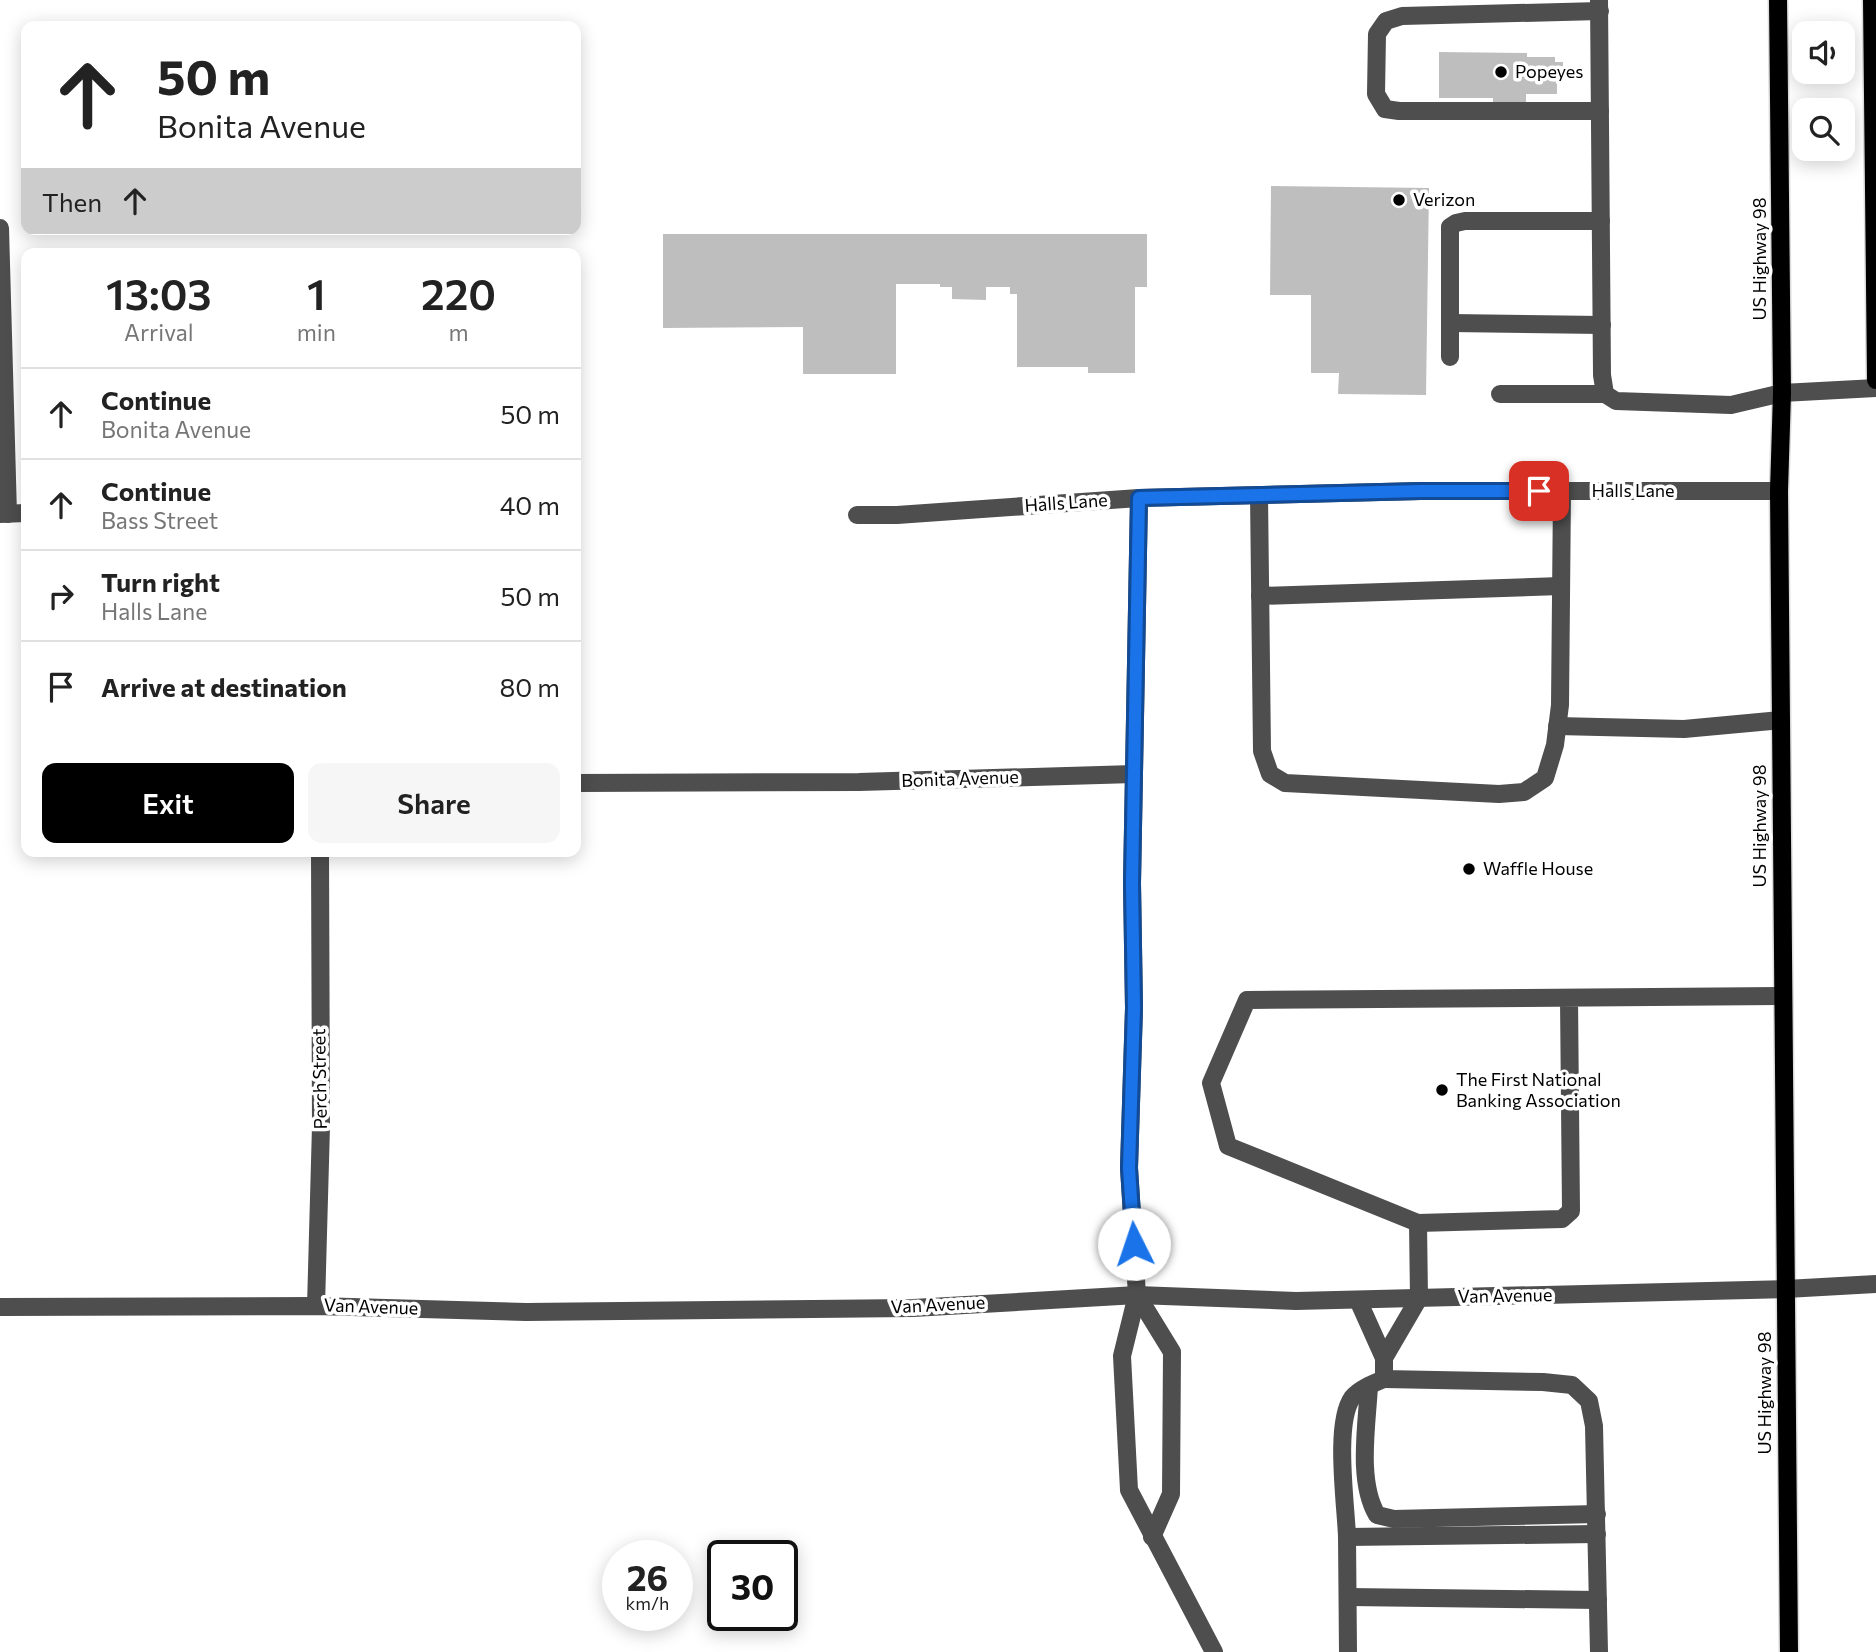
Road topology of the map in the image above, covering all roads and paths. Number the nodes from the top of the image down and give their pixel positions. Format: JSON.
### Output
{"nodes":[{"id":1,"x":1778,"y":0,"type":"edge"},
{"id":2,"x":1872,"y":0,"type":"edge"},
{"id":3,"x":1600,"y":6,"type":"edge"},
{"id":4,"x":1600,"y":111,"type":"junction"},
{"id":5,"x":1601,"y":221,"type":"junction"},
{"id":6,"x":0,"y":229,"type":"edge"},
{"id":7,"x":1450,"y":323,"type":"junction"},
{"id":8,"x":1602,"y":325,"type":"junction"},
{"id":9,"x":1450,"y":357,"type":"dead end"},
{"id":10,"x":1876,"y":380,"type":"edge"},
{"id":11,"x":1876,"y":388,"type":"edge"},
{"id":12,"x":1782,"y":393,"type":"junction"},
{"id":13,"x":1500,"y":394,"type":"dead end"},
{"id":14,"x":1605,"y":394,"type":"junction"},
{"id":15,"x":1562,"y":491,"type":"junction"},
{"id":16,"x":1779,"y":491,"type":"junction"},
{"id":17,"x":1259,"y":495,"type":"junction"},
{"id":18,"x":1139,"y":498,"type":"junction"},
{"id":19,"x":11,"y":514,"type":"edge"},
{"id":20,"x":856,"y":515,"type":"dead end"},
{"id":21,"x":1561,"y":586,"type":"junction"},
{"id":22,"x":1260,"y":596,"type":"junction"},
{"id":23,"x":1781,"y":720,"type":"junction"},
{"id":24,"x":1557,"y":726,"type":"junction"},
{"id":25,"x":1134,"y":774,"type":"junction"},
{"id":26,"x":581,"y":783,"type":"edge"},
{"id":27,"x":320,"y":857,"type":"edge"},
{"id":28,"x":1783,"y":996,"type":"junction"},
{"id":29,"x":1569,"y":998,"type":"junction"},
{"id":30,"x":1418,"y":1223,"type":"junction"},
{"id":31,"x":1876,"y":1284,"type":"edge"},
{"id":32,"x":1786,"y":1289,"type":"junction"},
{"id":33,"x":1137,"y":1294,"type":"junction"},
{"id":34,"x":1419,"y":1298,"type":"junction"},
{"id":35,"x":1358,"y":1300,"type":"junction"},
{"id":36,"x":316,"y":1306,"type":"junction"},
{"id":37,"x":0,"y":1307,"type":"edge"},
{"id":38,"x":1384,"y":1358,"type":"junction"},
{"id":39,"x":1377,"y":1382,"type":"junction"},
{"id":40,"x":1597,"y":1514,"type":"junction"},
{"id":41,"x":1597,"y":1534,"type":"junction"},
{"id":42,"x":1153,"y":1536,"type":"junction"},
{"id":43,"x":1347,"y":1537,"type":"junction"},
{"id":44,"x":1349,"y":1597,"type":"junction"},
{"id":45,"x":1598,"y":1601,"type":"junction"},
{"id":46,"x":1348,"y":1630,"type":"junction"},
{"id":47,"x":1214,"y":1652,"type":"edge"},
{"id":48,"x":1348,"y":1652,"type":"edge"},
{"id":49,"x":1363,"y":1652,"type":"edge"},
{"id":50,"x":1599,"y":1652,"type":"edge"},
{"id":51,"x":1789,"y":1652,"type":"edge"}],
"edges":[{"from":1,"to":12,"type":"main road","name":"US Highway 98"},
{"from":2,"to":10,"type":"main road"},
{"from":3,"to":4,"type":"street"},
{"from":3,"to":4,"type":"street"},
{"from":4,"to":5,"type":"street"},
{"from":5,"to":7,"type":"street"},
{"from":5,"to":8,"type":"street"},
{"from":6,"to":19,"type":"street"},
{"from":7,"to":8,"type":"street"},
{"from":7,"to":9,"type":"street"},
{"from":8,"to":14,"type":"street"},
{"from":11,"to":12,"type":"street"},
{"from":12,"to":14,"type":"street"},
{"from":12,"to":16,"type":"main road","name":"US Highway 98"},
{"from":13,"to":14,"type":"street"},
{"from":15,"to":16,"type":"street","name":"Halls Lane"},
{"from":15,"to":17,"type":"street","name":"Halls Lane"},
{"from":15,"to":21,"type":"street"},
{"from":16,"to":23,"type":"main road","name":"US Highway 98"},
{"from":17,"to":18,"type":"street","name":"Halls Lane"},
{"from":17,"to":22,"type":"street"},
{"from":18,"to":20,"type":"street","name":"Halls Lane"},
{"from":18,"to":25,"type":"street"},
{"from":21,"to":22,"type":"street"},
{"from":21,"to":24,"type":"street"},
{"from":22,"to":24,"type":"street"},
{"from":23,"to":24,"type":"street"},
{"from":23,"to":28,"type":"main road","name":"US Highway 98"},
{"from":25,"to":26,"type":"street","name":"Bonita Avenue"},
{"from":25,"to":33,"type":"street"},
{"from":27,"to":36,"type":"street","name":"Perch Street"},
{"from":28,"to":29,"type":"street"},
{"from":28,"to":32,"type":"main road","name":"US Highway 98"},
{"from":29,"to":30,"type":"street"},
{"from":29,"to":30,"type":"street"},
{"from":30,"to":34,"type":"street"},
{"from":31,"to":32,"type":"street","name":"Van Avenue"},
{"from":32,"to":34,"type":"street","name":"Van Avenue"},
{"from":32,"to":51,"type":"main road","name":"US Highway 98"},
{"from":33,"to":35,"type":"street","name":"Van Avenue"},
{"from":33,"to":36,"type":"street","name":"Van Avenue"},
{"from":33,"to":42,"type":"street"},
{"from":33,"to":42,"type":"street"},
{"from":34,"to":35,"type":"street","name":"Van Avenue"},
{"from":34,"to":38,"type":"street"},
{"from":35,"to":38,"type":"street"},
{"from":36,"to":37,"type":"street","name":"Van Avenue"},
{"from":38,"to":39,"type":"street"},
{"from":39,"to":40,"type":"street"},
{"from":39,"to":40,"type":"street"},
{"from":39,"to":43,"type":"street"},
{"from":40,"to":41,"type":"street"},
{"from":41,"to":43,"type":"street"},
{"from":41,"to":45,"type":"street"},
{"from":42,"to":47,"type":"street"},
{"from":43,"to":44,"type":"street"},
{"from":44,"to":45,"type":"street"},
{"from":44,"to":46,"type":"street"},
{"from":45,"to":50,"type":"street"},
{"from":46,"to":48,"type":"street"},
{"from":46,"to":49,"type":"street"}]}
